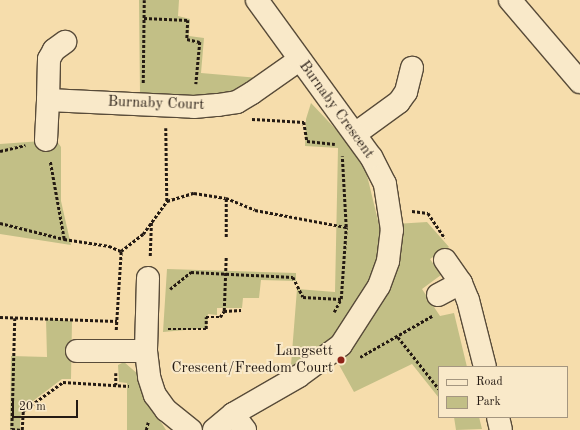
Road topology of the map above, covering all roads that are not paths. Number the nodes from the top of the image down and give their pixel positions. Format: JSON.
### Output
{"nodes":[{"id":1,"x":257,"y":0,"type":"edge"},
{"id":2,"x":510,"y":0,"type":"edge"},
{"id":3,"x":65,"y":42,"type":"dead end"},
{"id":4,"x":299,"y":60,"type":"junction"},
{"id":5,"x":412,"y":68,"type":"dead end"},
{"id":6,"x":580,"y":82,"type":"edge"},
{"id":7,"x":48,"y":100,"type":"junction"},
{"id":8,"x":348,"y":139,"type":"junction"},
{"id":9,"x":46,"y":140,"type":"road end"},
{"id":10,"x":445,"y":260,"type":"road end"},
{"id":11,"x":461,"y":283,"type":"junction"},
{"id":12,"x":148,"y":286,"type":"road end"},
{"id":13,"x":438,"y":295,"type":"road end"},
{"id":14,"x":77,"y":351,"type":"dead end"},
{"id":15,"x":146,"y":351,"type":"junction"},
{"id":16,"x":485,"y":366,"type":"edge"},
{"id":17,"x":498,"y":418,"type":"edge"},
{"id":18,"x":239,"y":422,"type":"edge"},
{"id":19,"x":190,"y":430,"type":"edge"},
{"id":20,"x":214,"y":430,"type":"edge"},
{"id":21,"x":501,"y":430,"type":"edge"}],
"edges":[{"from":1,"to":4,"type":"street","name":"Burnaby Crescent"},
{"from":2,"to":6,"type":"street"},
{"from":3,"to":7,"type":"street"},
{"from":4,"to":7,"type":"street","name":"Burnaby Court"},
{"from":4,"to":8,"type":"street","name":"Burnaby Crescent"},
{"from":5,"to":8,"type":"street"},
{"from":7,"to":9,"type":"street"},
{"from":8,"to":18,"type":"street","name":"Burnaby Crescent"},
{"from":10,"to":11,"type":"street"},
{"from":11,"to":13,"type":"street"},
{"from":11,"to":16,"type":"street"},
{"from":12,"to":15,"type":"street"},
{"from":14,"to":15,"type":"street"},
{"from":15,"to":19,"type":"street"},
{"from":17,"to":21,"type":"street"},
{"from":18,"to":20,"type":"street","name":"Burnaby Crescent"}]}
